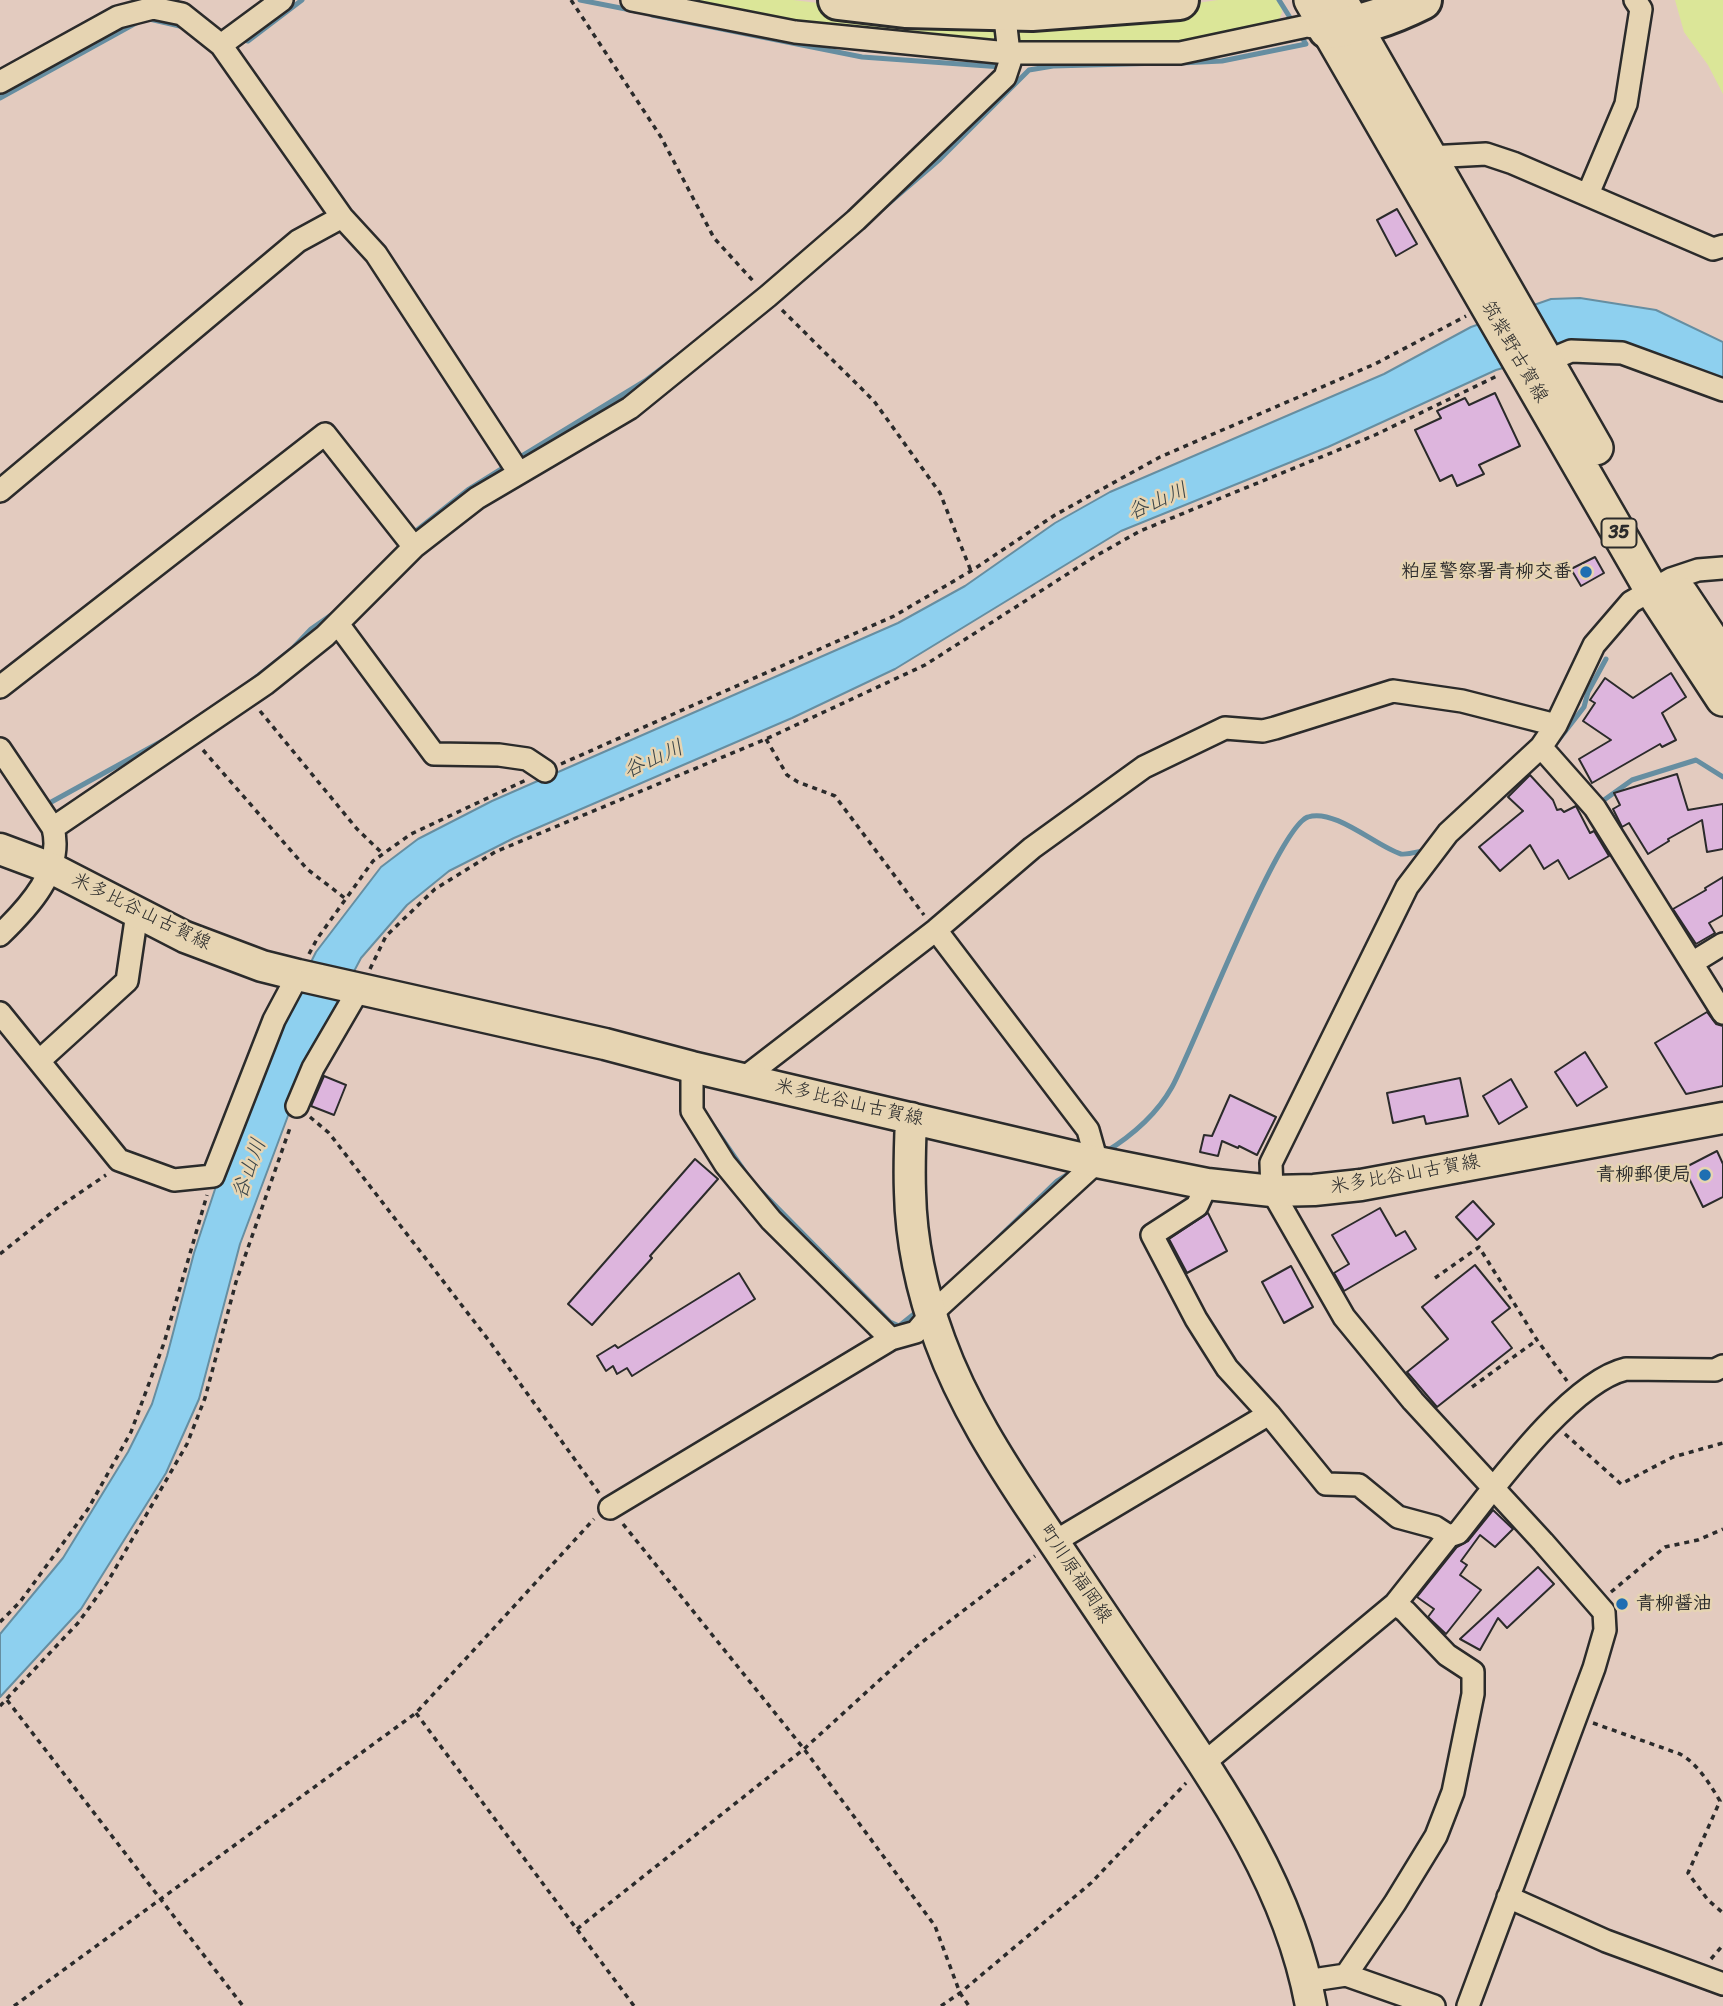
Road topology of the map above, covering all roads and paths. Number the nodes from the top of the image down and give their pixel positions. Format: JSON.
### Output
{"nodes":[{"id":1,"x":282,"y":0,"type":"edge"},
{"id":2,"x":571,"y":0,"type":"edge"},
{"id":3,"x":632,"y":0,"type":"edge"},
{"id":4,"x":838,"y":0,"type":"edge"},
{"id":5,"x":952,"y":0,"type":"edge"},
{"id":6,"x":1178,"y":0,"type":"edge"},
{"id":7,"x":1422,"y":0,"type":"edge"},
{"id":8,"x":1635,"y":0,"type":"edge"},
{"id":9,"x":1004,"y":14,"type":"edge"},
{"id":10,"x":1334,"y":14,"type":"edge"},
{"id":11,"x":221,"y":45,"type":"junction"},
{"id":12,"x":1008,"y":53,"type":"junction"},
{"id":13,"x":0,"y":82,"type":"edge"},
{"id":14,"x":1429,"y":158,"type":"junction"},
{"id":15,"x":1588,"y":194,"type":"junction"},
{"id":16,"x":342,"y":217,"type":"junction"},
{"id":17,"x":1723,"y":246,"type":"edge"},
{"id":18,"x":768,"y":296,"type":"junction"},
{"id":19,"x":1498,"y":310,"type":"junction"},
{"id":20,"x":1533,"y":362,"type":"junction"},
{"id":21,"x":1723,"y":390,"type":"edge"},
{"id":22,"x":519,"y":473,"type":"junction"},
{"id":23,"x":0,"y":491,"type":"edge"},
{"id":24,"x":414,"y":547,"type":"junction"},
{"id":25,"x":1723,"y":568,"type":"edge"},
{"id":26,"x":971,"y":571,"type":"junction"},
{"id":27,"x":1661,"y":584,"type":"junction"},
{"id":28,"x":338,"y":624,"type":"junction"},
{"id":29,"x":1723,"y":657,"type":"edge"},
{"id":30,"x":0,"y":687,"type":"edge"},
{"id":31,"x":247,"y":696,"type":"junction"},
{"id":32,"x":1723,"y":699,"type":"edge"},
{"id":33,"x":1556,"y":725,"type":"junction"},
{"id":34,"x":190,"y":735,"type":"junction"},
{"id":35,"x":766,"y":739,"type":"junction"},
{"id":36,"x":1541,"y":747,"type":"junction"},
{"id":37,"x":0,"y":748,"type":"edge"},
{"id":38,"x":545,"y":771,"type":"junction"},
{"id":39,"x":53,"y":828,"type":"junction"},
{"id":40,"x":0,"y":849,"type":"edge"},
{"id":41,"x":383,"y":854,"type":"junction"},
{"id":42,"x":51,"y":868,"type":"junction"},
{"id":43,"x":346,"y":899,"type":"junction"},
{"id":44,"x":137,"y":913,"type":"junction"},
{"id":45,"x":936,"y":930,"type":"junction"},
{"id":46,"x":0,"y":935,"type":"edge"},
{"id":47,"x":1723,"y":944,"type":"edge"},
{"id":48,"x":1692,"y":963,"type":"junction"},
{"id":49,"x":300,"y":976,"type":"junction"},
{"id":50,"x":359,"y":989,"type":"junction"},
{"id":51,"x":0,"y":1013,"type":"edge"},
{"id":52,"x":1723,"y":1013,"type":"edge"},
{"id":53,"x":39,"y":1061,"type":"junction"},
{"id":54,"x":692,"y":1067,"type":"junction"},
{"id":55,"x":744,"y":1078,"type":"junction"},
{"id":56,"x":297,"y":1106,"type":"junction"},
{"id":57,"x":911,"y":1118,"type":"junction"},
{"id":58,"x":1723,"y":1118,"type":"edge"},
{"id":59,"x":118,"y":1160,"type":"junction"},
{"id":60,"x":1097,"y":1162,"type":"junction"},
{"id":61,"x":213,"y":1176,"type":"junction"},
{"id":62,"x":1207,"y":1184,"type":"junction"},
{"id":63,"x":1272,"y":1191,"type":"junction"},
{"id":64,"x":0,"y":1254,"type":"edge"},
{"id":65,"x":1435,"y":1278,"type":"dead end"},
{"id":66,"x":932,"y":1313,"type":"junction"},
{"id":67,"x":891,"y":1339,"type":"junction"},
{"id":68,"x":1537,"y":1340,"type":"junction"},
{"id":69,"x":1723,"y":1366,"type":"edge"},
{"id":70,"x":1472,"y":1387,"type":"dead end"},
{"id":71,"x":1579,"y":1396,"type":"junction"},
{"id":72,"x":1269,"y":1414,"type":"junction"},
{"id":73,"x":1550,"y":1421,"type":"junction"},
{"id":74,"x":1723,"y":1443,"type":"edge"},
{"id":75,"x":1493,"y":1489,"type":"junction"},
{"id":76,"x":610,"y":1508,"type":"junction"},
{"id":77,"x":1723,"y":1529,"type":"edge"},
{"id":78,"x":1449,"y":1536,"type":"junction"},
{"id":79,"x":1054,"y":1542,"type":"junction"},
{"id":80,"x":1395,"y":1604,"type":"junction"},
{"id":81,"x":1598,"y":1604,"type":"junction"},
{"id":82,"x":0,"y":1622,"type":"edge"},
{"id":83,"x":7,"y":1700,"type":"junction"},
{"id":84,"x":0,"y":1706,"type":"edge"},
{"id":85,"x":415,"y":1713,"type":"junction"},
{"id":86,"x":1574,"y":1716,"type":"junction"},
{"id":87,"x":804,"y":1749,"type":"junction"},
{"id":88,"x":1204,"y":1763,"type":"junction"},
{"id":89,"x":1508,"y":1897,"type":"junction"},
{"id":90,"x":161,"y":1898,"type":"junction"},
{"id":91,"x":1723,"y":1913,"type":"edge"},
{"id":92,"x":577,"y":1929,"type":"junction"},
{"id":93,"x":1346,"y":1975,"type":"junction"},
{"id":94,"x":1723,"y":1984,"type":"edge"},
{"id":95,"x":960,"y":1993,"type":"junction"},
{"id":96,"x":1309,"y":1994,"type":"edge"},
{"id":97,"x":14,"y":2006,"type":"edge"},
{"id":98,"x":243,"y":2006,"type":"edge"},
{"id":99,"x":634,"y":2006,"type":"edge"},
{"id":100,"x":941,"y":2006,"type":"edge"},
{"id":101,"x":969,"y":2006,"type":"edge"},
{"id":102,"x":1434,"y":2006,"type":"edge"},
{"id":103,"x":1468,"y":2006,"type":"edge"}],
"edges":[{"from":1,"to":11,"type":"street"},
{"from":2,"to":18,"type":"path"},
{"from":3,"to":12,"type":"street"},
{"from":4,"to":6,"type":"highway"},
{"from":5,"to":9,"type":"highway"},
{"from":7,"to":10,"type":"highway"},
{"from":8,"to":15,"type":"street"},
{"from":9,"to":12,"type":"street"},
{"from":10,"to":12,"type":"street"},
{"from":10,"to":14,"type":"main road","name":"筑紫野古賀線","number":"35"},
{"from":10,"to":19,"type":"main road","name":"筑紫野古賀線","number":"35"},
{"from":11,"to":13,"type":"street"},
{"from":11,"to":16,"type":"street"},
{"from":12,"to":18,"type":"street"},
{"from":14,"to":15,"type":"street"},
{"from":14,"to":19,"type":"main road","name":"筑紫野古賀線","number":"35"},
{"from":15,"to":17,"type":"street"},
{"from":16,"to":22,"type":"street"},
{"from":16,"to":23,"type":"street"},
{"from":18,"to":22,"type":"street"},
{"from":18,"to":26,"type":"path"},
{"from":19,"to":20,"type":"main road","name":"筑紫野古賀線","number":"35"},
{"from":19,"to":26,"type":"path"},
{"from":20,"to":21,"type":"street"},
{"from":20,"to":27,"type":"main road","name":"筑紫野古賀線","number":"35"},
{"from":20,"to":35,"type":"path"},
{"from":22,"to":24,"type":"street"},
{"from":24,"to":28,"type":"street"},
{"from":24,"to":30,"type":"street"},
{"from":25,"to":27,"type":"street"},
{"from":26,"to":38,"type":"path"},
{"from":27,"to":29,"type":"main road","name":"筑紫野古賀線","number":"35"},
{"from":27,"to":32,"type":"main road","name":"筑紫野古賀線","number":"35"},
{"from":27,"to":33,"type":"street"},
{"from":28,"to":31,"type":"street"},
{"from":28,"to":38,"type":"street"},
{"from":31,"to":34,"type":"street"},
{"from":31,"to":41,"type":"path"},
{"from":33,"to":36,"type":"street"},
{"from":33,"to":45,"type":"street"},
{"from":34,"to":39,"type":"street"},
{"from":34,"to":43,"type":"path"},
{"from":35,"to":45,"type":"path"},
{"from":35,"to":50,"type":"path"},
{"from":36,"to":48,"type":"street"},
{"from":36,"to":63,"type":"street"},
{"from":37,"to":39,"type":"street"},
{"from":38,"to":41,"type":"path"},
{"from":39,"to":42,"type":"street"},
{"from":40,"to":42,"type":"main road","name":"米多比谷山古賀線"},
{"from":41,"to":43,"type":"path"},
{"from":42,"to":44,"type":"main road","name":"米多比谷山古賀線"},
{"from":42,"to":46,"type":"street"},
{"from":43,"to":49,"type":"path"},
{"from":44,"to":49,"type":"main road","name":"米多比谷山古賀線"},
{"from":44,"to":53,"type":"street"},
{"from":45,"to":55,"type":"street"},
{"from":45,"to":60,"type":"street"},
{"from":47,"to":48,"type":"street"},
{"from":48,"to":52,"type":"street"},
{"from":49,"to":50,"type":"main road","name":"米多比谷山古賀線"},
{"from":49,"to":61,"type":"street"},
{"from":50,"to":54,"type":"main road","name":"米多比谷山古賀線"},
{"from":50,"to":56,"type":"street"},
{"from":51,"to":53,"type":"street"},
{"from":53,"to":59,"type":"street"},
{"from":54,"to":55,"type":"main road","name":"米多比谷山古賀線"},
{"from":54,"to":67,"type":"street"},
{"from":55,"to":57,"type":"main road","name":"米多比谷山古賀線"},
{"from":56,"to":76,"type":"path"},
{"from":56,"to":83,"type":"path"},
{"from":57,"to":60,"type":"main road","name":"米多比谷山古賀線"},
{"from":57,"to":66,"type":"main road","name":"町川原福岡線"},
{"from":58,"to":63,"type":"main road","name":"米多比谷山古賀線"},
{"from":59,"to":61,"type":"street"},
{"from":59,"to":64,"type":"path"},
{"from":60,"to":62,"type":"main road","name":"米多比谷山古賀線"},
{"from":60,"to":66,"type":"street"},
{"from":61,"to":82,"type":"path"},
{"from":62,"to":63,"type":"main road","name":"米多比谷山古賀線"},
{"from":62,"to":72,"type":"street"},
{"from":63,"to":75,"type":"street"},
{"from":65,"to":68,"type":"path"},
{"from":66,"to":67,"type":"street"},
{"from":66,"to":79,"type":"main road","name":"町川原福岡線"},
{"from":67,"to":76,"type":"street"},
{"from":68,"to":70,"type":"path"},
{"from":68,"to":71,"type":"path"},
{"from":69,"to":71,"type":"street"},
{"from":71,"to":73,"type":"street"},
{"from":72,"to":78,"type":"street"},
{"from":72,"to":79,"type":"street"},
{"from":73,"to":74,"type":"path"},
{"from":73,"to":75,"type":"street"},
{"from":75,"to":78,"type":"street"},
{"from":75,"to":81,"type":"street"},
{"from":76,"to":85,"type":"path"},
{"from":76,"to":87,"type":"path"},
{"from":77,"to":81,"type":"path"},
{"from":78,"to":80,"type":"street"},
{"from":79,"to":87,"type":"path"},
{"from":79,"to":88,"type":"main road","name":"町川原福岡線"},
{"from":80,"to":88,"type":"street"},
{"from":80,"to":93,"type":"street"},
{"from":81,"to":86,"type":"street"},
{"from":83,"to":84,"type":"path"},
{"from":83,"to":90,"type":"path"},
{"from":85,"to":90,"type":"path"},
{"from":85,"to":92,"type":"path"},
{"from":86,"to":89,"type":"street"},
{"from":86,"to":91,"type":"path"},
{"from":87,"to":92,"type":"path"},
{"from":87,"to":95,"type":"path"},
{"from":88,"to":95,"type":"path"},
{"from":88,"to":96,"type":"main road","name":"町川原福岡線"},
{"from":89,"to":94,"type":"street"},
{"from":89,"to":103,"type":"street"},
{"from":90,"to":97,"type":"path"},
{"from":90,"to":98,"type":"path"},
{"from":92,"to":99,"type":"path"},
{"from":93,"to":96,"type":"street"},
{"from":93,"to":102,"type":"street"},
{"from":95,"to":100,"type":"path"},
{"from":95,"to":101,"type":"path"}]}
